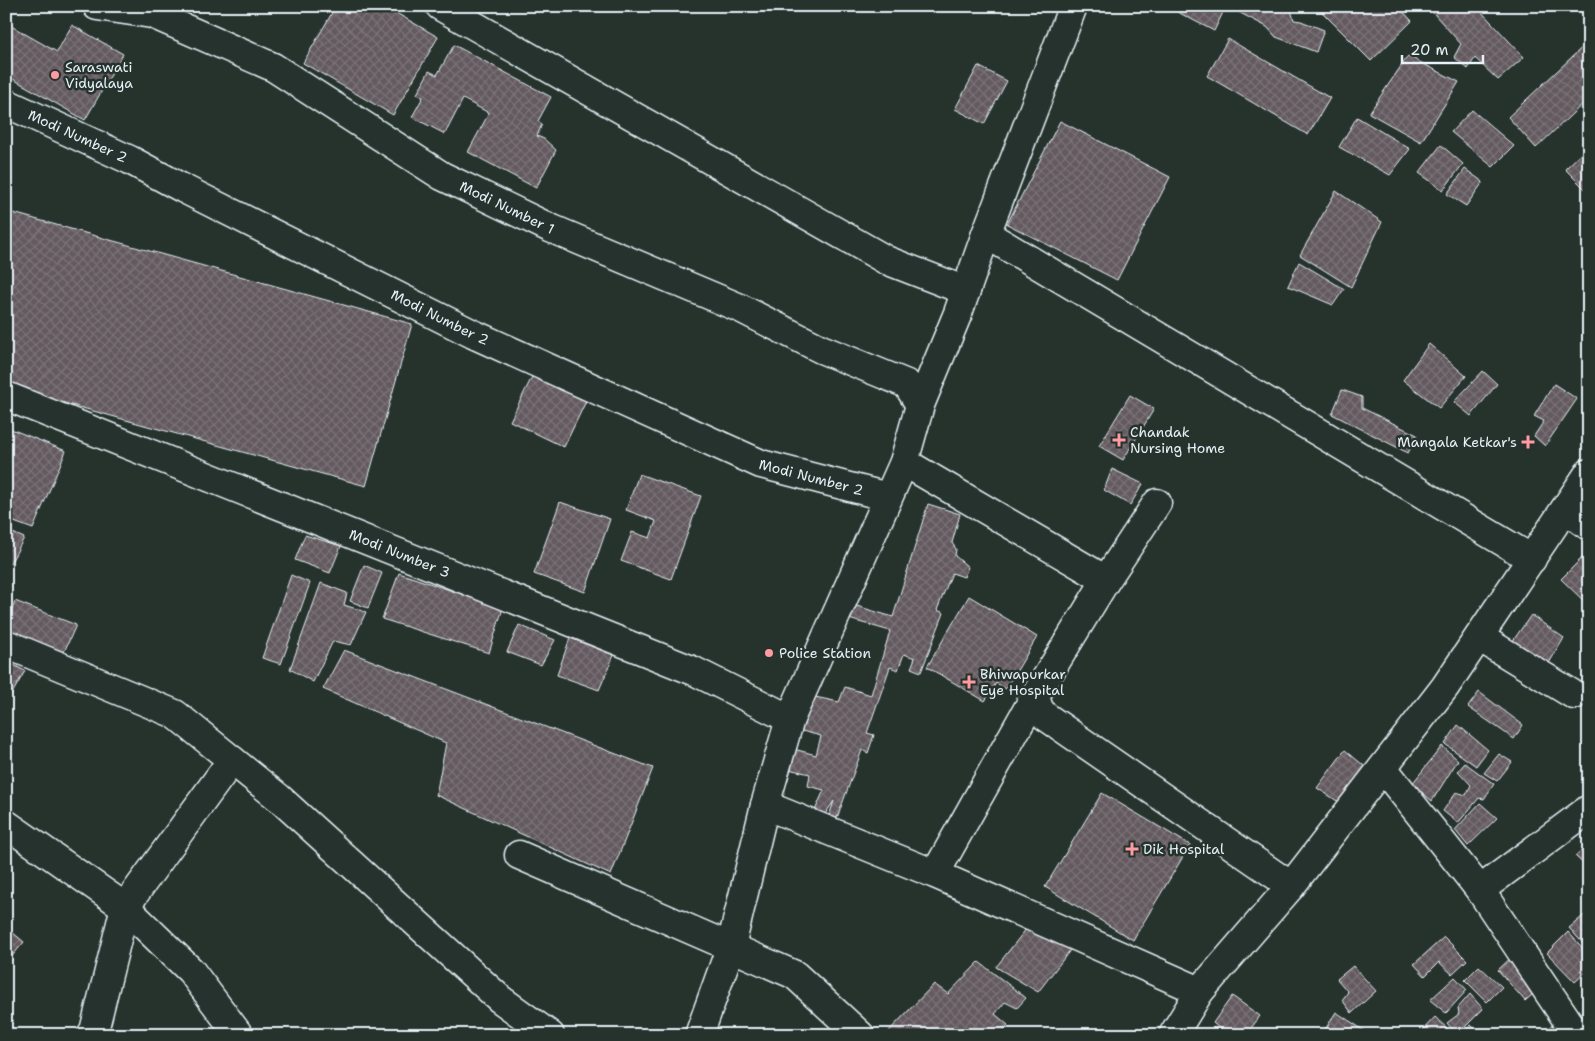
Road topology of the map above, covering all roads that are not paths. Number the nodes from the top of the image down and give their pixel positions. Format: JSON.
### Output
{"nodes":[{"id":1,"x":97,"y":6,"type":"edge"},
{"id":2,"x":440,"y":6,"type":"edge"},
{"id":3,"x":1073,"y":6,"type":"edge"},
{"id":4,"x":6,"y":103,"type":"edge"},
{"id":5,"x":986,"y":234,"type":"junction"},
{"id":6,"x":966,"y":291,"type":"junction"},
{"id":7,"x":6,"y":396,"type":"edge"},
{"id":8,"x":920,"y":405,"type":"junction"},
{"id":9,"x":904,"y":462,"type":"junction"},
{"id":10,"x":1589,"y":473,"type":"edge"},
{"id":11,"x":888,"y":497,"type":"junction"},
{"id":12,"x":1157,"y":503,"type":"dead end"},
{"id":13,"x":1565,"y":509,"type":"junction"},
{"id":14,"x":1589,"y":526,"type":"edge"},
{"id":15,"x":1532,"y":559,"type":"junction"},
{"id":16,"x":1106,"y":580,"type":"junction"},
{"id":17,"x":1479,"y":637,"type":"junction"},
{"id":18,"x":6,"y":644,"type":"edge"},
{"id":19,"x":1574,"y":695,"type":"dead end"},
{"id":20,"x":1034,"y":696,"type":"junction"},
{"id":21,"x":790,"y":719,"type":"junction"},
{"id":22,"x":232,"y":760,"type":"junction"},
{"id":23,"x":1382,"y":768,"type":"junction"},
{"id":24,"x":765,"y":805,"type":"junction"},
{"id":25,"x":1589,"y":809,"type":"edge"},
{"id":26,"x":6,"y":824,"type":"edge"},
{"id":27,"x":519,"y":855,"type":"dead end"},
{"id":28,"x":935,"y":874,"type":"junction"},
{"id":29,"x":1291,"y":886,"type":"junction"},
{"id":30,"x":1480,"y":890,"type":"junction"},
{"id":31,"x":125,"y":907,"type":"junction"},
{"id":32,"x":731,"y":946,"type":"junction"},
{"id":33,"x":1200,"y":991,"type":"junction"},
{"id":34,"x":94,"y":1034,"type":"edge"},
{"id":35,"x":239,"y":1035,"type":"edge"},
{"id":36,"x":550,"y":1035,"type":"edge"},
{"id":37,"x":699,"y":1035,"type":"edge"},
{"id":38,"x":860,"y":1035,"type":"edge"},
{"id":39,"x":1173,"y":1035,"type":"edge"},
{"id":40,"x":1576,"y":1035,"type":"edge"}],
"edges":[{"from":1,"to":8,"type":"street","name":"Modi Number 1"},
{"from":2,"to":6,"type":"street"},
{"from":3,"to":5,"type":"street"},
{"from":4,"to":11,"type":"street","name":"Modi Number 2"},
{"from":5,"to":6,"type":"street"},
{"from":5,"to":15,"type":"street"},
{"from":6,"to":8,"type":"street"},
{"from":7,"to":21,"type":"street","name":"Modi Number 3"},
{"from":8,"to":9,"type":"street"},
{"from":9,"to":11,"type":"street"},
{"from":9,"to":16,"type":"street"},
{"from":10,"to":13,"type":"street"},
{"from":11,"to":21,"type":"street"},
{"from":12,"to":16,"type":"street"},
{"from":13,"to":14,"type":"street"},
{"from":13,"to":15,"type":"street"},
{"from":15,"to":17,"type":"street"},
{"from":16,"to":20,"type":"street"},
{"from":17,"to":19,"type":"street"},
{"from":17,"to":23,"type":"street"},
{"from":18,"to":22,"type":"street"},
{"from":20,"to":28,"type":"street"},
{"from":20,"to":29,"type":"street"},
{"from":21,"to":24,"type":"street"},
{"from":22,"to":31,"type":"street"},
{"from":22,"to":36,"type":"street"},
{"from":23,"to":29,"type":"street"},
{"from":23,"to":30,"type":"street"},
{"from":24,"to":28,"type":"street"},
{"from":24,"to":32,"type":"street"},
{"from":25,"to":30,"type":"street"},
{"from":26,"to":31,"type":"street"},
{"from":27,"to":32,"type":"street"},
{"from":28,"to":33,"type":"street"},
{"from":29,"to":33,"type":"street"},
{"from":30,"to":40,"type":"street"},
{"from":31,"to":34,"type":"street"},
{"from":31,"to":35,"type":"street"},
{"from":32,"to":37,"type":"street"},
{"from":32,"to":38,"type":"street"},
{"from":33,"to":39,"type":"street"}]}
